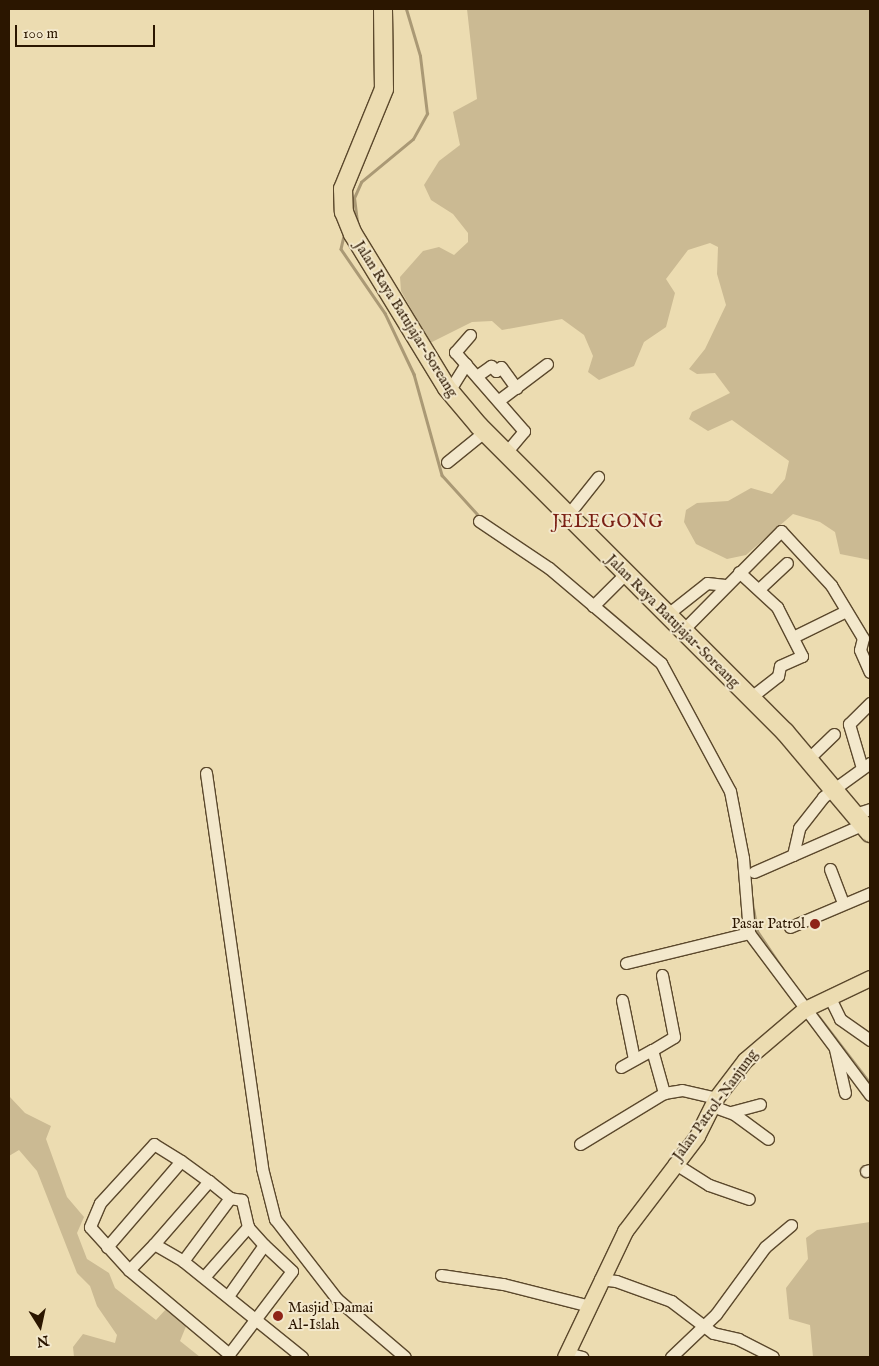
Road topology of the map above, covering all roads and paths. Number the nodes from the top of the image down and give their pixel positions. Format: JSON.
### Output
{"nodes":[{"id":1,"x":383,"y":9,"type":"edge"},
{"id":2,"x":470,"y":335,"type":"dead end"},
{"id":3,"x":466,"y":364,"type":"junction"},
{"id":4,"x":546,"y":364,"type":"dead end"},
{"id":5,"x":478,"y":375,"type":"junction"},
{"id":6,"x":516,"y":388,"type":"junction"},
{"id":7,"x":449,"y":391,"type":"junction"},
{"id":8,"x":499,"y":400,"type":"junction"},
{"id":9,"x":484,"y":432,"type":"junction"},
{"id":10,"x":505,"y":454,"type":"junction"},
{"id":11,"x":447,"y":462,"type":"dead end"},
{"id":12,"x":598,"y":477,"type":"dead end"},
{"id":13,"x":567,"y":516,"type":"junction"},
{"id":14,"x":479,"y":521,"type":"dead end"},
{"id":15,"x":787,"y":562,"type":"dead end"},
{"id":16,"x":739,"y":572,"type":"junction"},
{"id":17,"x":626,"y":573,"type":"junction"},
{"id":18,"x":725,"y":585,"type":"junction"},
{"id":19,"x":697,"y":589,"type":"junction"},
{"id":20,"x":759,"y":589,"type":"junction"},
{"id":21,"x":593,"y":606,"type":"junction"},
{"id":22,"x":846,"y":612,"type":"junction"},
{"id":23,"x":669,"y":613,"type":"junction"},
{"id":24,"x":687,"y":625,"type":"junction"},
{"id":25,"x":793,"y":637,"type":"junction"},
{"id":26,"x":870,"y":672,"type":"edge"},
{"id":27,"x":750,"y":698,"type":"junction"},
{"id":28,"x":870,"y":702,"type":"edge"},
{"id":29,"x":834,"y":734,"type":"dead end"},
{"id":30,"x":808,"y":759,"type":"junction"},
{"id":31,"x":866,"y":765,"type":"edge"},
{"id":32,"x":206,"y":773,"type":"dead end"},
{"id":33,"x":836,"y":788,"type":"junction"},
{"id":34,"x":866,"y":819,"type":"edge"},
{"id":35,"x":793,"y":855,"type":"junction"},
{"id":36,"x":830,"y":869,"type":"dead end"},
{"id":37,"x":754,"y":872,"type":"dead end"},
{"id":38,"x":870,"y":894,"type":"edge"},
{"id":39,"x":843,"y":903,"type":"junction"},
{"id":40,"x":790,"y":927,"type":"dead end"},
{"id":41,"x":749,"y":934,"type":"junction"},
{"id":42,"x":626,"y":963,"type":"dead end"},
{"id":43,"x":662,"y":975,"type":"dead end"},
{"id":44,"x":870,"y":978,"type":"edge"},
{"id":45,"x":829,"y":996,"type":"junction"},
{"id":46,"x":622,"y":1000,"type":"dead end"},
{"id":47,"x":809,"y":1007,"type":"junction"},
{"id":48,"x":870,"y":1040,"type":"edge"},
{"id":49,"x":834,"y":1045,"type":"junction"},
{"id":50,"x":652,"y":1050,"type":"junction"},
{"id":51,"x":634,"y":1059,"type":"junction"},
{"id":52,"x":620,"y":1067,"type":"dead end"},
{"id":53,"x":664,"y":1093,"type":"junction"},
{"id":54,"x":846,"y":1093,"type":"dead end"},
{"id":55,"x":870,"y":1094,"type":"edge"},
{"id":56,"x":714,"y":1102,"type":"junction"},
{"id":57,"x":760,"y":1104,"type":"dead end"},
{"id":58,"x":731,"y":1112,"type":"junction"},
{"id":59,"x":768,"y":1139,"type":"dead end"},
{"id":60,"x":580,"y":1144,"type":"dead end"},
{"id":61,"x":181,"y":1161,"type":"junction"},
{"id":62,"x":674,"y":1162,"type":"junction"},
{"id":63,"x":209,"y":1181,"type":"junction"},
{"id":64,"x":230,"y":1198,"type":"junction"},
{"id":65,"x":749,"y":1199,"type":"dead end"},
{"id":66,"x":791,"y":1225,"type":"dead end"},
{"id":67,"x":248,"y":1227,"type":"junction"},
{"id":68,"x":154,"y":1244,"type":"junction"},
{"id":69,"x":264,"y":1245,"type":"junction"},
{"id":70,"x":107,"y":1247,"type":"junction"},
{"id":71,"x":183,"y":1261,"type":"junction"},
{"id":72,"x":129,"y":1270,"type":"junction"},
{"id":73,"x":441,"y":1275,"type":"dead end"},
{"id":74,"x":204,"y":1278,"type":"junction"},
{"id":75,"x":600,"y":1279,"type":"junction"},
{"id":76,"x":228,"y":1296,"type":"junction"},
{"id":77,"x":586,"y":1305,"type":"junction"},
{"id":78,"x":255,"y":1317,"type":"junction"},
{"id":79,"x":701,"y":1324,"type":"junction"},
{"id":80,"x":566,"y":1355,"type":"edge"},
{"id":81,"x":231,"y":1356,"type":"edge"},
{"id":82,"x":302,"y":1357,"type":"edge"},
{"id":83,"x":405,"y":1357,"type":"edge"},
{"id":84,"x":582,"y":1357,"type":"edge"},
{"id":85,"x":670,"y":1357,"type":"edge"},
{"id":86,"x":773,"y":1357,"type":"edge"}],
"edges":[{"from":1,"to":7,"type":"highway","name":"Jalan Raya Batujajar-Soreang"},
{"from":2,"to":3,"type":"street"},
{"from":3,"to":5,"type":"street"},
{"from":3,"to":7,"type":"street"},
{"from":4,"to":6,"type":"street"},
{"from":5,"to":6,"type":"street"},
{"from":5,"to":8,"type":"street"},
{"from":6,"to":8,"type":"street"},
{"from":7,"to":9,"type":"highway","name":"Jalan Raya Batujajar-Soreang"},
{"from":8,"to":10,"type":"street"},
{"from":9,"to":10,"type":"highway","name":"Jalan Raya Batujajar-Soreang"},
{"from":9,"to":11,"type":"street"},
{"from":10,"to":13,"type":"highway","name":"Jalan Raya Batujajar-Soreang"},
{"from":12,"to":13,"type":"street"},
{"from":13,"to":17,"type":"highway","name":"Jalan Raya Batujajar-Soreang"},
{"from":14,"to":21,"type":"street"},
{"from":15,"to":20,"type":"street"},
{"from":16,"to":18,"type":"street"},
{"from":16,"to":20,"type":"street"},
{"from":16,"to":22,"type":"street"},
{"from":17,"to":21,"type":"street"},
{"from":17,"to":23,"type":"highway","name":"Jalan Raya Batujajar-Soreang"},
{"from":18,"to":19,"type":"street"},
{"from":18,"to":24,"type":"street"},
{"from":19,"to":23,"type":"street"},
{"from":19,"to":24,"type":"street"},
{"from":20,"to":25,"type":"street"},
{"from":21,"to":41,"type":"street"},
{"from":22,"to":25,"type":"street"},
{"from":22,"to":26,"type":"street"},
{"from":23,"to":24,"type":"highway","name":"Jalan Raya Batujajar-Soreang"},
{"from":24,"to":27,"type":"highway","name":"Jalan Raya Batujajar-Soreang"},
{"from":25,"to":27,"type":"street"},
{"from":27,"to":30,"type":"highway","name":"Jalan Raya Batujajar-Soreang"},
{"from":28,"to":31,"type":"street"},
{"from":29,"to":30,"type":"street"},
{"from":30,"to":33,"type":"highway","name":"Jalan Raya Batujajar-Soreang"},
{"from":31,"to":33,"type":"street"},
{"from":32,"to":83,"type":"street"},
{"from":33,"to":34,"type":"highway","name":"Jalan Raya Batujajar-Soreang"},
{"from":33,"to":35,"type":"street"},
{"from":34,"to":35,"type":"street"},
{"from":35,"to":37,"type":"street"},
{"from":36,"to":39,"type":"street"},
{"from":38,"to":39,"type":"street"},
{"from":39,"to":40,"type":"street"},
{"from":41,"to":42,"type":"street"},
{"from":41,"to":47,"type":"street"},
{"from":43,"to":50,"type":"street"},
{"from":44,"to":45,"type":"main road","name":"Jalan Patrol-Nanjung"},
{"from":45,"to":47,"type":"main road","name":"Jalan Patrol-Nanjung"},
{"from":45,"to":48,"type":"street"},
{"from":46,"to":51,"type":"street"},
{"from":47,"to":49,"type":"street"},
{"from":47,"to":56,"type":"main road","name":"Jalan Patrol-Nanjung"},
{"from":49,"to":54,"type":"street"},
{"from":49,"to":55,"type":"street"},
{"from":50,"to":51,"type":"street"},
{"from":50,"to":53,"type":"street"},
{"from":51,"to":52,"type":"street"},
{"from":53,"to":56,"type":"street"},
{"from":53,"to":60,"type":"street"},
{"from":56,"to":58,"type":"street"},
{"from":56,"to":62,"type":"main road","name":"Jalan Patrol-Nanjung"},
{"from":57,"to":58,"type":"street"},
{"from":58,"to":59,"type":"street"},
{"from":61,"to":63,"type":"street"},
{"from":61,"to":70,"type":"street"},
{"from":61,"to":70,"type":"street"},
{"from":62,"to":65,"type":"street"},
{"from":62,"to":75,"type":"main road","name":"Jalan Patrol-Nanjung"},
{"from":63,"to":64,"type":"street"},
{"from":63,"to":68,"type":"street"},
{"from":64,"to":67,"type":"street"},
{"from":64,"to":71,"type":"street"},
{"from":66,"to":79,"type":"street"},
{"from":67,"to":69,"type":"street"},
{"from":67,"to":74,"type":"street"},
{"from":68,"to":71,"type":"street"},
{"from":68,"to":72,"type":"street"},
{"from":69,"to":76,"type":"street"},
{"from":69,"to":78,"type":"street"},
{"from":70,"to":72,"type":"street"},
{"from":71,"to":74,"type":"street"},
{"from":72,"to":81,"type":"street"},
{"from":73,"to":77,"type":"street"},
{"from":74,"to":76,"type":"street"},
{"from":75,"to":77,"type":"main road","name":"Jalan Patrol-Nanjung"},
{"from":75,"to":79,"type":"street"},
{"from":76,"to":78,"type":"street"},
{"from":77,"to":80,"type":"main road","name":"Jalan Patrol-Nanjung"},
{"from":78,"to":81,"type":"street"},
{"from":78,"to":82,"type":"street"},
{"from":79,"to":85,"type":"street"},
{"from":79,"to":86,"type":"street"},
{"from":80,"to":84,"type":"street"}]}
